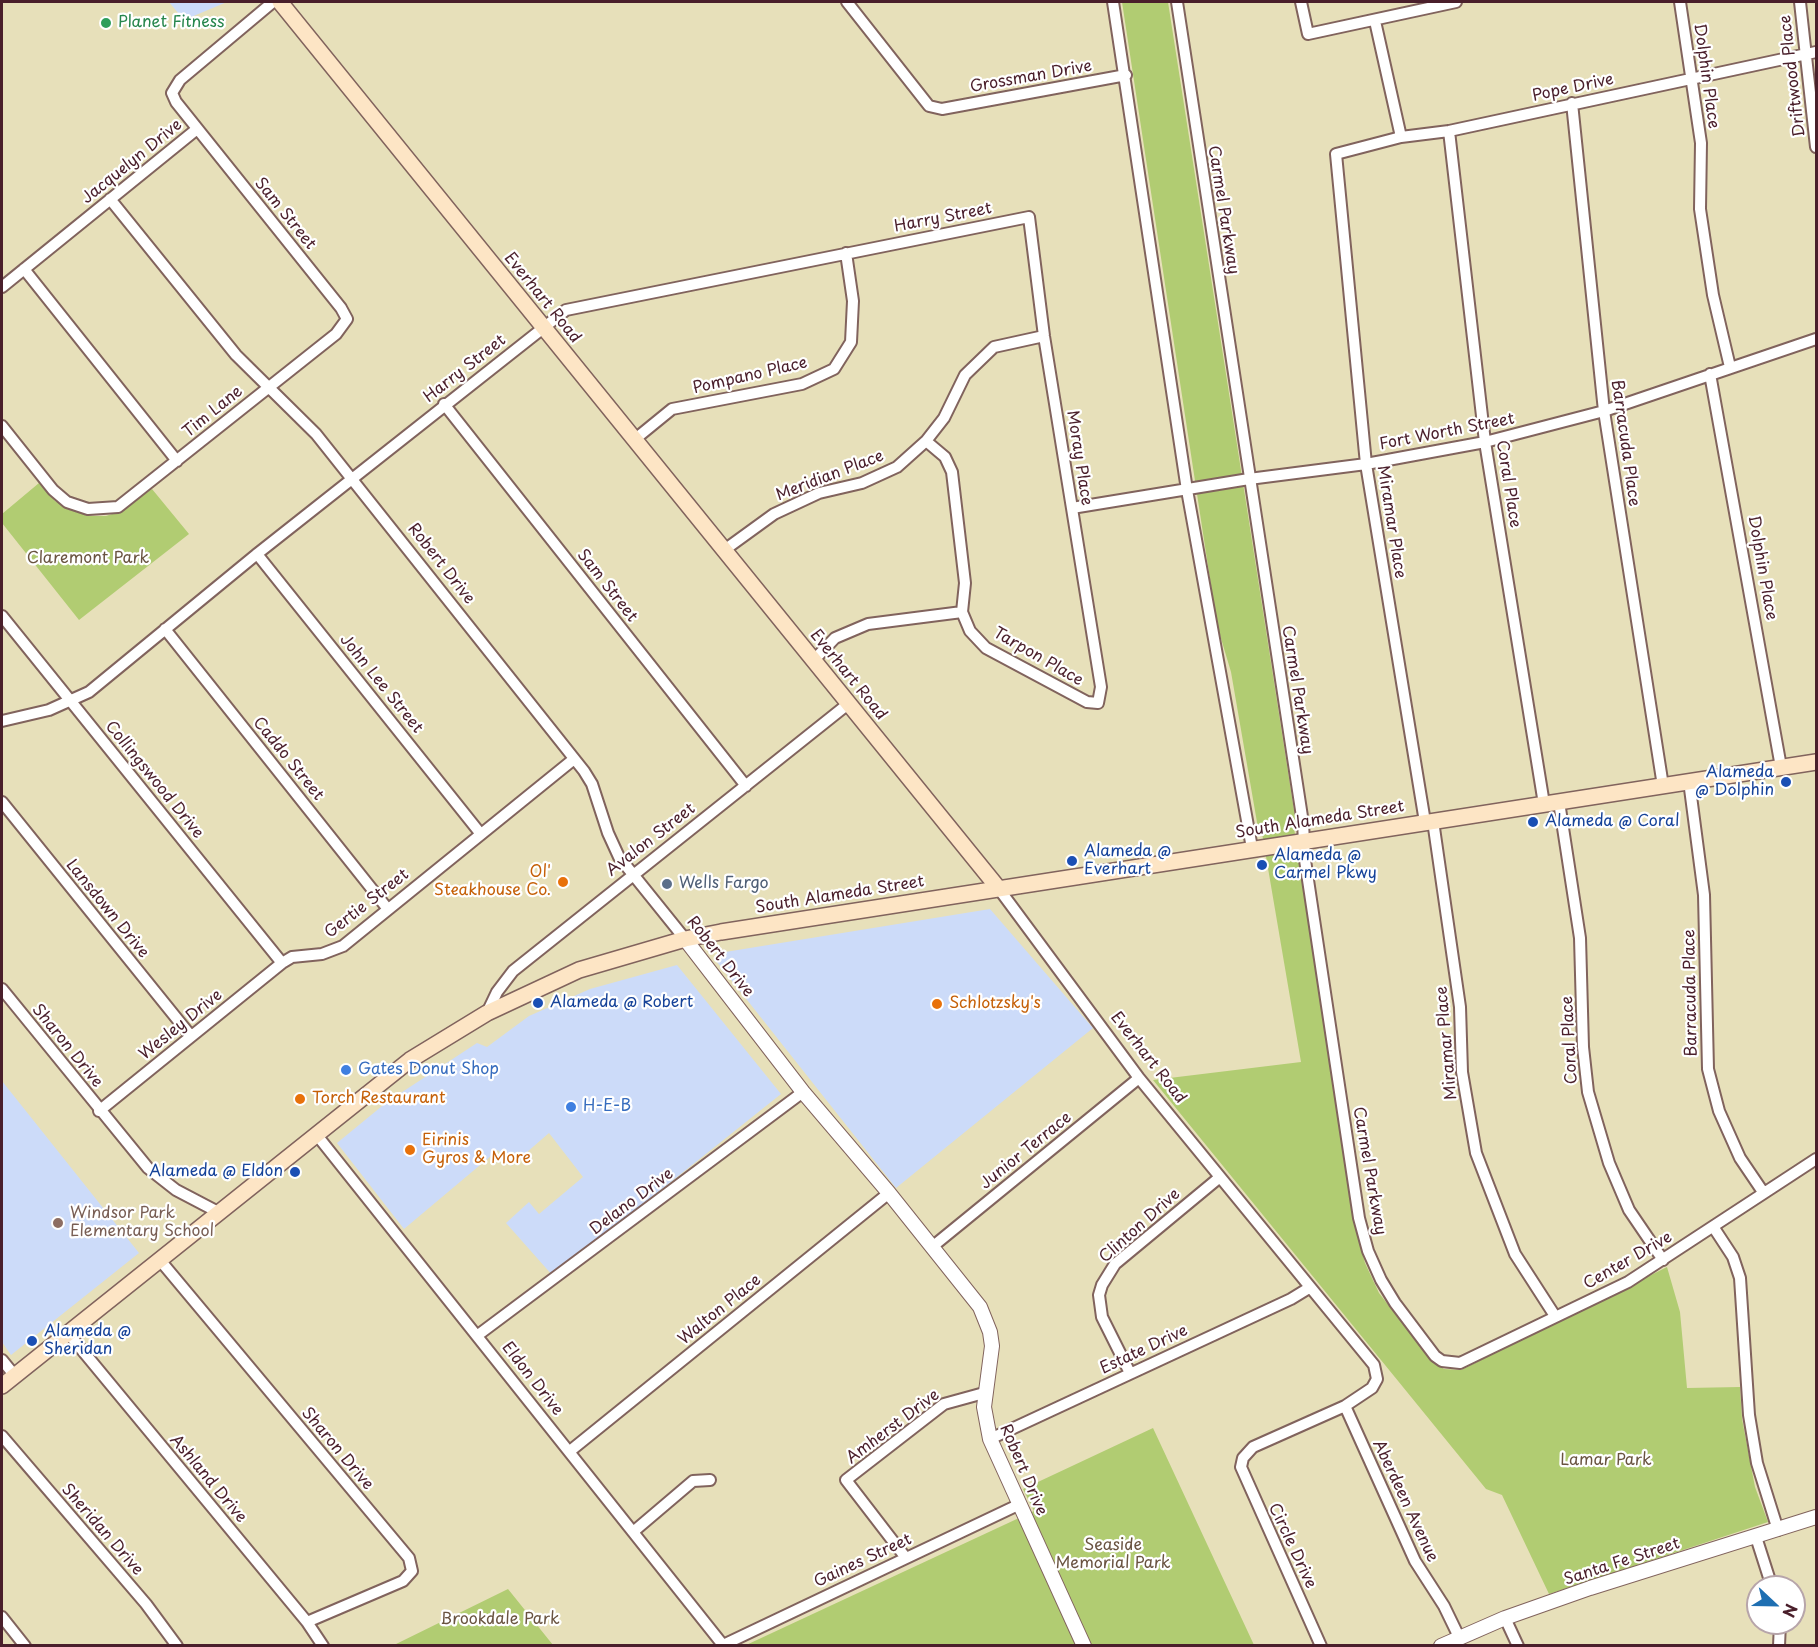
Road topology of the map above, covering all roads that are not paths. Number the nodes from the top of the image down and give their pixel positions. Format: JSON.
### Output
{"nodes":[{"id":1,"x":273,"y":2,"type":"edge"},
{"id":2,"x":280,"y":2,"type":"edge"},
{"id":3,"x":847,"y":2,"type":"edge"},
{"id":4,"x":1113,"y":2,"type":"edge"},
{"id":5,"x":1176,"y":2,"type":"edge"},
{"id":6,"x":1301,"y":2,"type":"edge"},
{"id":7,"x":1456,"y":2,"type":"edge"},
{"id":8,"x":1680,"y":2,"type":"edge"},
{"id":9,"x":1800,"y":2,"type":"edge"},
{"id":10,"x":1431,"y":4,"type":"edge"},
{"id":11,"x":1375,"y":21,"type":"junction"},
{"id":12,"x":1812,"y":53,"type":"edge"},
{"id":13,"x":1126,"y":75,"type":"junction"},
{"id":14,"x":1693,"y":79,"type":"junction"},
{"id":15,"x":1572,"y":103,"type":"junction"},
{"id":16,"x":197,"y":129,"type":"junction"},
{"id":17,"x":1449,"y":131,"type":"junction"},
{"id":18,"x":1401,"y":137,"type":"junction"},
{"id":19,"x":1816,"y":147,"type":"edge"},
{"id":20,"x":1336,"y":154,"type":"joint"},
{"id":21,"x":110,"y":199,"type":"junction"},
{"id":22,"x":1029,"y":217,"type":"joint"},
{"id":23,"x":846,"y":253,"type":"junction"},
{"id":24,"x":24,"y":269,"type":"junction"},
{"id":25,"x":2,"y":287,"type":"edge"},
{"id":26,"x":347,"y":319,"type":"joint"},
{"id":27,"x":542,"y":327,"type":"junction"},
{"id":28,"x":1044,"y":336,"type":"junction"},
{"id":29,"x":1816,"y":339,"type":"edge"},
{"id":30,"x":1730,"y":368,"type":"junction"},
{"id":31,"x":1710,"y":374,"type":"junction"},
{"id":32,"x":270,"y":386,"type":"junction"},
{"id":33,"x":444,"y":404,"type":"junction"},
{"id":34,"x":1604,"y":411,"type":"junction"},
{"id":35,"x":2,"y":426,"type":"edge"},
{"id":36,"x":634,"y":440,"type":"junction"},
{"id":37,"x":926,"y":441,"type":"junction"},
{"id":38,"x":1485,"y":442,"type":"junction"},
{"id":39,"x":177,"y":461,"type":"junction"},
{"id":40,"x":1366,"y":464,"type":"junction"},
{"id":41,"x":352,"y":479,"type":"junction"},
{"id":42,"x":1249,"y":479,"type":"junction"},
{"id":43,"x":1187,"y":490,"type":"junction"},
{"id":44,"x":1072,"y":508,"type":"junction"},
{"id":45,"x":723,"y":551,"type":"junction"},
{"id":46,"x":257,"y":554,"type":"junction"},
{"id":47,"x":963,"y":612,"type":"junction"},
{"id":48,"x":2,"y":616,"type":"edge"},
{"id":49,"x":165,"y":629,"type":"junction"},
{"id":50,"x":813,"y":661,"type":"junction"},
{"id":51,"x":71,"y":701,"type":"junction"},
{"id":52,"x":1098,"y":703,"type":"joint"},
{"id":53,"x":848,"y":704,"type":"junction"},
{"id":54,"x":2,"y":721,"type":"edge"},
{"id":55,"x":574,"y":759,"type":"junction"},
{"id":56,"x":1816,"y":762,"type":"edge"},
{"id":57,"x":1781,"y":767,"type":"junction"},
{"id":58,"x":1689,"y":782,"type":"junction"},
{"id":59,"x":746,"y":786,"type":"junction"},
{"id":60,"x":1663,"y":786,"type":"junction"},
{"id":61,"x":2,"y":802,"type":"edge"},
{"id":62,"x":1551,"y":803,"type":"junction"},
{"id":63,"x":1429,"y":822,"type":"junction"},
{"id":64,"x":480,"y":833,"type":"junction"},
{"id":65,"x":1304,"y":841,"type":"junction"},
{"id":66,"x":1252,"y":848,"type":"junction"},
{"id":67,"x":631,"y":874,"type":"junction"},
{"id":68,"x":999,"y":889,"type":"junction"},
{"id":69,"x":387,"y":908,"type":"junction"},
{"id":70,"x":686,"y":939,"type":"junction"},
{"id":71,"x":282,"y":963,"type":"junction"},
{"id":72,"x":2,"y":989,"type":"edge"},
{"id":73,"x":487,"y":1013,"type":"junction"},
{"id":74,"x":190,"y":1035,"type":"junction"},
{"id":75,"x":1139,"y":1078,"type":"junction"},
{"id":76,"x":803,"y":1092,"type":"junction"},
{"id":77,"x":99,"y":1111,"type":"junction"},
{"id":78,"x":316,"y":1134,"type":"junction"},
{"id":79,"x":1816,"y":1159,"type":"edge"},
{"id":80,"x":1220,"y":1177,"type":"junction"},
{"id":81,"x":1763,"y":1192,"type":"junction"},
{"id":82,"x":889,"y":1193,"type":"junction"},
{"id":83,"x":218,"y":1212,"type":"junction"},
{"id":84,"x":1714,"y":1228,"type":"junction"},
{"id":85,"x":932,"y":1246,"type":"junction"},
{"id":86,"x":159,"y":1259,"type":"junction"},
{"id":87,"x":1663,"y":1260,"type":"junction"},
{"id":88,"x":1309,"y":1288,"type":"junction"},
{"id":89,"x":1555,"y":1316,"type":"junction"},
{"id":90,"x":68,"y":1333,"type":"junction"},
{"id":91,"x":478,"y":1335,"type":"junction"},
{"id":92,"x":2,"y":1360,"type":"edge"},
{"id":93,"x":1442,"y":1361,"type":"joint"},
{"id":94,"x":1130,"y":1373,"type":"junction"},
{"id":95,"x":15,"y":1376,"type":"junction"},
{"id":96,"x":2,"y":1386,"type":"edge"},
{"id":97,"x":984,"y":1393,"type":"junction"},
{"id":98,"x":1345,"y":1406,"type":"junction"},
{"id":99,"x":2,"y":1436,"type":"edge"},
{"id":100,"x":990,"y":1439,"type":"junction"},
{"id":101,"x":570,"y":1451,"type":"junction"},
{"id":102,"x":710,"y":1480,"type":"dead end"},
{"id":103,"x":1018,"y":1505,"type":"junction"},
{"id":104,"x":1816,"y":1517,"type":"edge"},
{"id":105,"x":1778,"y":1530,"type":"junction"},
{"id":106,"x":633,"y":1532,"type":"junction"},
{"id":107,"x":1756,"y":1537,"type":"junction"},
{"id":108,"x":906,"y":1558,"type":"junction"},
{"id":109,"x":1768,"y":1575,"type":"edge"},
{"id":110,"x":2,"y":1617,"type":"edge"},
{"id":111,"x":1506,"y":1618,"type":"junction"},
{"id":112,"x":307,"y":1622,"type":"junction"},
{"id":113,"x":1459,"y":1637,"type":"junction"},
{"id":114,"x":722,"y":1645,"type":"edge"},
{"id":115,"x":25,"y":1646,"type":"edge"},
{"id":116,"x":177,"y":1646,"type":"edge"},
{"id":117,"x":323,"y":1646,"type":"edge"},
{"id":118,"x":1084,"y":1646,"type":"edge"},
{"id":119,"x":1321,"y":1646,"type":"edge"},
{"id":120,"x":1441,"y":1646,"type":"edge"},
{"id":121,"x":1518,"y":1646,"type":"edge"}],
"edges":[{"from":1,"to":16,"type":"street","name":"Jacquelyn Drive"},
{"from":2,"to":27,"type":"main road","name":"Everhart Road"},
{"from":3,"to":13,"type":"street","name":"Grossman Drive"},
{"from":4,"to":13,"type":"street"},
{"from":5,"to":42,"type":"street","name":"Carmel Parkway"},
{"from":6,"to":11,"type":"street"},
{"from":7,"to":10,"type":"street"},
{"from":8,"to":14,"type":"street","name":"Dolphin Place"},
{"from":9,"to":12,"type":"street","name":"Driftwood Place"},
{"from":10,"to":11,"type":"street"},
{"from":11,"to":18,"type":"street"},
{"from":12,"to":14,"type":"street","name":"Pope Drive"},
{"from":12,"to":19,"type":"street","name":"Driftwood Place"},
{"from":13,"to":43,"type":"street"},
{"from":14,"to":15,"type":"street","name":"Pope Drive"},
{"from":14,"to":30,"type":"street","name":"Dolphin Place"},
{"from":15,"to":17,"type":"street","name":"Pope Drive"},
{"from":15,"to":34,"type":"street","name":"Barracuda Place"},
{"from":16,"to":21,"type":"street","name":"Jacquelyn Drive"},
{"from":16,"to":26,"type":"street","name":"Sam Street"},
{"from":17,"to":18,"type":"street","name":"Pope Drive"},
{"from":17,"to":38,"type":"street","name":"Coral Place"},
{"from":18,"to":20,"type":"street","name":"Pope Drive"},
{"from":20,"to":40,"type":"street","name":"Miramar Place"},
{"from":21,"to":24,"type":"street","name":"Jacquelyn Drive"},
{"from":21,"to":32,"type":"street","name":"Robert Drive"},
{"from":22,"to":23,"type":"street","name":"Harry Street"},
{"from":22,"to":28,"type":"street","name":"Moray Place"},
{"from":23,"to":27,"type":"street","name":"Harry Street"},
{"from":23,"to":36,"type":"street","name":"Pompano Place"},
{"from":24,"to":25,"type":"street","name":"Jacquelyn Drive"},
{"from":24,"to":39,"type":"street"},
{"from":26,"to":32,"type":"street","name":"Tim Lane"},
{"from":27,"to":33,"type":"street","name":"Harry Street"},
{"from":27,"to":36,"type":"main road","name":"Everhart Road"},
{"from":28,"to":37,"type":"street","name":"Meridian Place"},
{"from":28,"to":44,"type":"street","name":"Moray Place"},
{"from":29,"to":30,"type":"street","name":"Fort Worth Street"},
{"from":30,"to":31,"type":"street","name":"Fort Worth Street"},
{"from":31,"to":34,"type":"street","name":"Fort Worth Street"},
{"from":31,"to":57,"type":"street","name":"Dolphin Place"},
{"from":32,"to":39,"type":"street","name":"Tim Lane"},
{"from":32,"to":41,"type":"street","name":"Robert Drive"},
{"from":33,"to":41,"type":"street","name":"Harry Street"},
{"from":33,"to":59,"type":"street","name":"Sam Street"},
{"from":34,"to":38,"type":"street","name":"Fort Worth Street"},
{"from":34,"to":60,"type":"street","name":"Barracuda Place"},
{"from":35,"to":39,"type":"street","name":"Tim Lane"},
{"from":36,"to":45,"type":"main road","name":"Everhart Road"},
{"from":37,"to":45,"type":"street","name":"Meridian Place"},
{"from":37,"to":47,"type":"street"},
{"from":38,"to":40,"type":"street","name":"Fort Worth Street"},
{"from":38,"to":62,"type":"street","name":"Coral Place"},
{"from":40,"to":42,"type":"street","name":"Fort Worth Street"},
{"from":40,"to":63,"type":"street","name":"Miramar Place"},
{"from":41,"to":46,"type":"street","name":"Harry Street"},
{"from":41,"to":55,"type":"street","name":"Robert Drive"},
{"from":42,"to":43,"type":"street","name":"Fort Worth Street"},
{"from":42,"to":65,"type":"street","name":"Carmel Parkway"},
{"from":43,"to":44,"type":"street","name":"Fort Worth Street"},
{"from":43,"to":66,"type":"street"},
{"from":44,"to":52,"type":"street","name":"Moray Place"},
{"from":45,"to":50,"type":"main road","name":"Everhart Road"},
{"from":46,"to":49,"type":"street","name":"Harry Street"},
{"from":46,"to":64,"type":"street","name":"John Lee Street"},
{"from":47,"to":50,"type":"street"},
{"from":47,"to":52,"type":"street","name":"Tarpon Place"},
{"from":48,"to":51,"type":"street","name":"Collingswood Drive"},
{"from":49,"to":51,"type":"street","name":"Harry Street"},
{"from":49,"to":69,"type":"street","name":"Caddo Street"},
{"from":50,"to":53,"type":"main road","name":"Everhart Road"},
{"from":51,"to":54,"type":"street","name":"Harry Street"},
{"from":51,"to":71,"type":"street","name":"Collingswood Drive"},
{"from":53,"to":59,"type":"street","name":"Avalon Street"},
{"from":53,"to":68,"type":"main road","name":"Everhart Road"},
{"from":55,"to":64,"type":"street","name":"Gertie Street"},
{"from":55,"to":67,"type":"street","name":"Robert Drive"},
{"from":56,"to":57,"type":"main road","name":"South Alameda Street"},
{"from":57,"to":58,"type":"main road","name":"South Alameda Street"},
{"from":58,"to":60,"type":"main road","name":"South Alameda Street"},
{"from":58,"to":81,"type":"street","name":"Barracuda Place"},
{"from":59,"to":67,"type":"street","name":"Avalon Street"},
{"from":60,"to":62,"type":"main road","name":"South Alameda Street"},
{"from":61,"to":74,"type":"street","name":"Lansdown Drive"},
{"from":62,"to":63,"type":"main road","name":"South Alameda Street"},
{"from":62,"to":87,"type":"street","name":"Coral Place"},
{"from":63,"to":65,"type":"main road","name":"South Alameda Street"},
{"from":63,"to":89,"type":"street","name":"Miramar Place"},
{"from":64,"to":69,"type":"street","name":"Gertie Street"},
{"from":65,"to":66,"type":"main road","name":"South Alameda Street"},
{"from":65,"to":93,"type":"street","name":"Carmel Parkway"},
{"from":66,"to":68,"type":"main road","name":"South Alameda Street"},
{"from":67,"to":70,"type":"street","name":"Robert Drive"},
{"from":67,"to":73,"type":"street","name":"Avalon Street"},
{"from":68,"to":70,"type":"main road","name":"South Alameda Street"},
{"from":68,"to":75,"type":"street","name":"Everhart Road"},
{"from":69,"to":71,"type":"street","name":"Gertie Street"},
{"from":70,"to":73,"type":"main road","name":"South Alameda Street"},
{"from":70,"to":76,"type":"street","name":"Robert Drive"},
{"from":71,"to":74,"type":"street","name":"Wesley Drive"},
{"from":72,"to":77,"type":"street","name":"Sharon Drive"},
{"from":73,"to":78,"type":"main road","name":"South Alameda Street"},
{"from":74,"to":77,"type":"street","name":"Wesley Drive"},
{"from":75,"to":80,"type":"street","name":"Everhart Road"},
{"from":75,"to":85,"type":"street","name":"Junior Terrace"},
{"from":76,"to":82,"type":"street","name":"Robert Drive"},
{"from":76,"to":91,"type":"street","name":"Delano Drive"},
{"from":77,"to":83,"type":"street","name":"Sharon Drive"},
{"from":78,"to":83,"type":"main road","name":"South Alameda Street"},
{"from":78,"to":91,"type":"street","name":"Eldon Drive"},
{"from":79,"to":81,"type":"street","name":"Center Drive"},
{"from":80,"to":88,"type":"street","name":"Everhart Road"},
{"from":80,"to":94,"type":"street","name":"Clinton Drive"},
{"from":81,"to":84,"type":"street","name":"Center Drive"},
{"from":82,"to":85,"type":"street","name":"Robert Drive"},
{"from":82,"to":101,"type":"street","name":"Walton Place"},
{"from":83,"to":86,"type":"main road","name":"South Alameda Street"},
{"from":84,"to":87,"type":"street","name":"Center Drive"},
{"from":84,"to":105,"type":"street"},
{"from":85,"to":97,"type":"street","name":"Robert Drive"},
{"from":86,"to":90,"type":"main road","name":"South Alameda Street"},
{"from":86,"to":112,"type":"street","name":"Sharon Drive"},
{"from":87,"to":89,"type":"street","name":"Center Drive"},
{"from":88,"to":94,"type":"street","name":"Estate Drive"},
{"from":88,"to":98,"type":"street","name":"Everhart Road"},
{"from":89,"to":93,"type":"street","name":"Center Drive"},
{"from":90,"to":95,"type":"main road","name":"South Alameda Street"},
{"from":90,"to":112,"type":"street","name":"Ashland Drive"},
{"from":91,"to":101,"type":"street","name":"Eldon Drive"},
{"from":92,"to":95,"type":"street"},
{"from":94,"to":100,"type":"street","name":"Estate Drive"},
{"from":95,"to":96,"type":"main road","name":"South Alameda Street"},
{"from":97,"to":100,"type":"street","name":"Robert Drive"},
{"from":97,"to":108,"type":"street","name":"Amherst Drive"},
{"from":98,"to":113,"type":"street","name":"Aberdeen Avenue"},
{"from":98,"to":119,"type":"street","name":"Circle Drive"},
{"from":99,"to":116,"type":"street","name":"Sheridan Drive"},
{"from":100,"to":103,"type":"street","name":"Robert Drive"},
{"from":101,"to":106,"type":"street","name":"Eldon Drive"},
{"from":102,"to":106,"type":"street"},
{"from":103,"to":108,"type":"street","name":"Gaines Street"},
{"from":103,"to":118,"type":"street","name":"Robert Drive"},
{"from":104,"to":105,"type":"street","name":"Santa Fe Street"},
{"from":105,"to":107,"type":"street","name":"Santa Fe Street"},
{"from":106,"to":114,"type":"street","name":"Eldon Drive"},
{"from":107,"to":109,"type":"street"},
{"from":107,"to":111,"type":"street","name":"Santa Fe Street"},
{"from":108,"to":114,"type":"street","name":"Gaines Street"},
{"from":110,"to":115,"type":"street"},
{"from":111,"to":113,"type":"street","name":"Santa Fe Street"},
{"from":111,"to":121,"type":"street"},
{"from":112,"to":117,"type":"street","name":"Ashland Drive"},
{"from":113,"to":120,"type":"street","name":"Santa Fe Street"}]}
